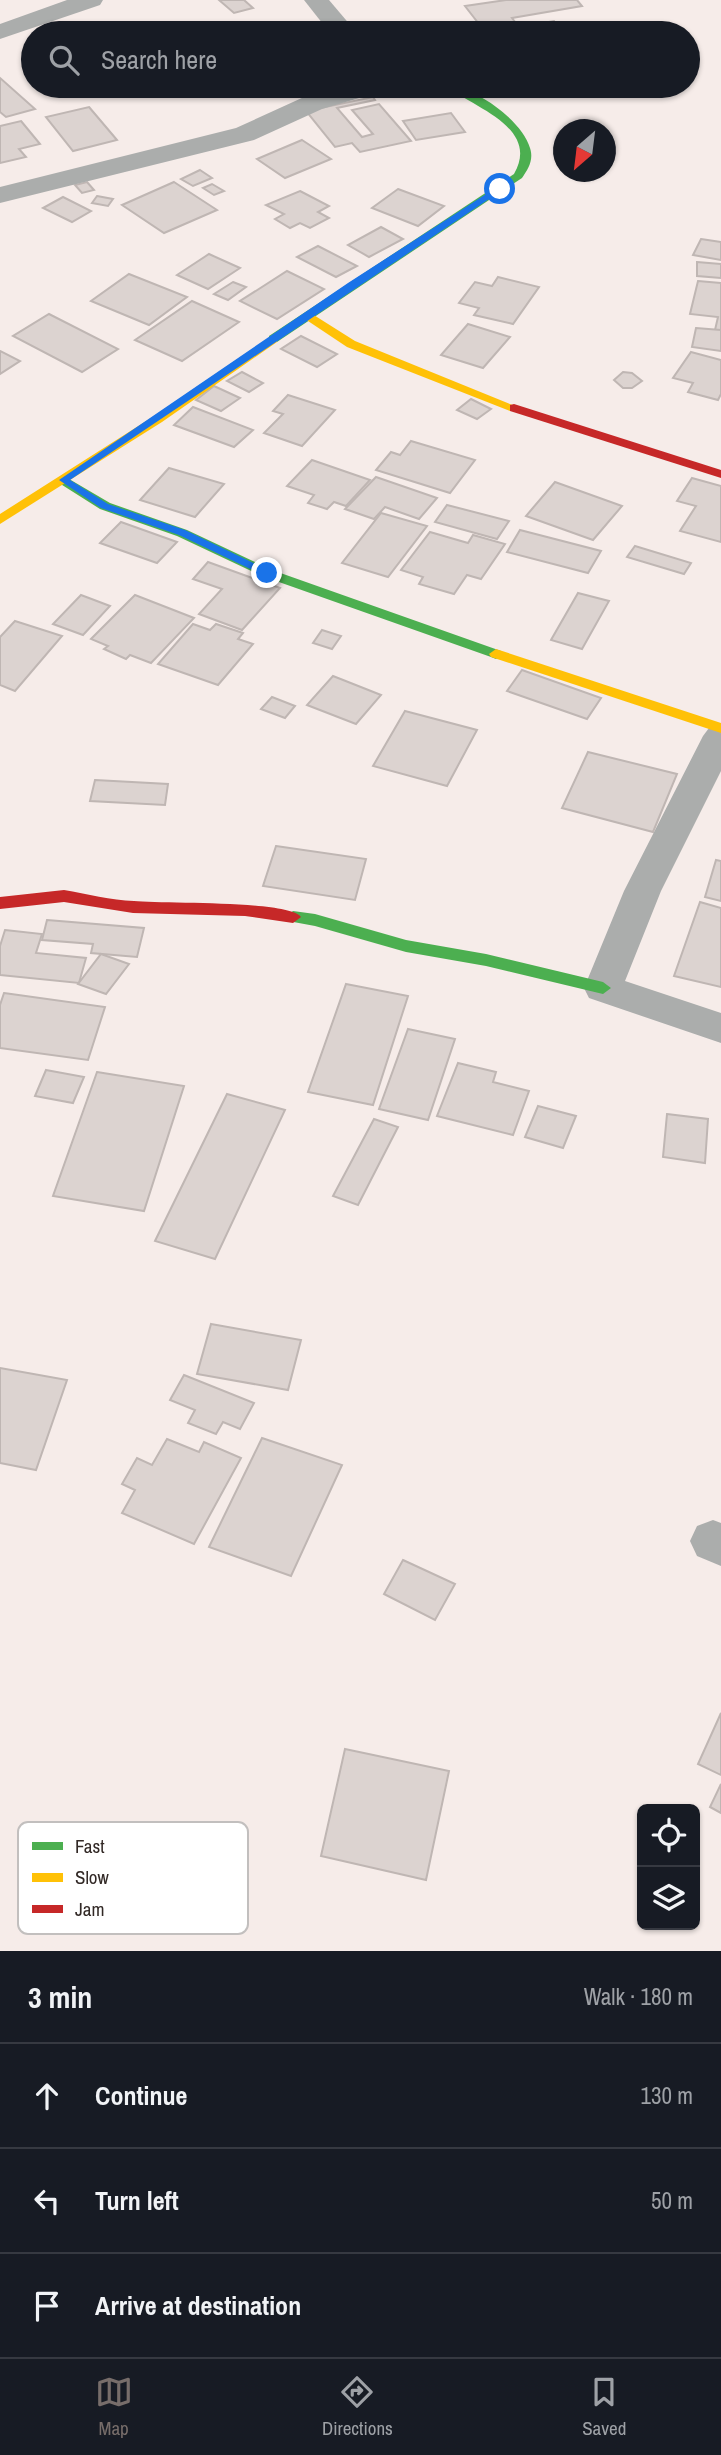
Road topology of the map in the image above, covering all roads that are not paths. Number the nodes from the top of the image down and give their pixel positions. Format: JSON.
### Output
{"nodes":[{"id":1,"x":91,"y":0,"type":"edge"},
{"id":2,"x":316,"y":0,"type":"edge"},
{"id":3,"x":31,"y":21,"type":"edge"},
{"id":4,"x":332,"y":21,"type":"edge"},
{"id":5,"x":21,"y":25,"type":"edge"},
{"id":6,"x":0,"y":32,"type":"edge"},
{"id":7,"x":331,"y":98,"type":"edge"},
{"id":8,"x":475,"y":98,"type":"edge"},
{"id":9,"x":0,"y":195,"type":"edge"},
{"id":10,"x":309,"y":316,"type":"junction"},
{"id":11,"x":721,"y":473,"type":"edge"},
{"id":12,"x":64,"y":480,"type":"junction"},
{"id":13,"x":0,"y":520,"type":"edge"},
{"id":14,"x":721,"y":728,"type":"edge"},
{"id":15,"x":721,"y":736,"type":"edge"},
{"id":16,"x":0,"y":902,"type":"edge"},
{"id":17,"x":603,"y":988,"type":"junction"},
{"id":18,"x":721,"y":1028,"type":"edge"}],
"edges":[{"from":1,"to":3,"type":"street"},
{"from":2,"to":4,"type":"street"},
{"from":5,"to":6,"type":"street"},
{"from":7,"to":9,"type":"street"},
{"from":8,"to":10,"type":"street"},
{"from":10,"to":11,"type":"street"},
{"from":10,"to":12,"type":"street"},
{"from":12,"to":13,"type":"street"},
{"from":12,"to":14,"type":"street"},
{"from":15,"to":17,"type":"street"},
{"from":16,"to":17,"type":"street"},
{"from":17,"to":18,"type":"street"}]}
